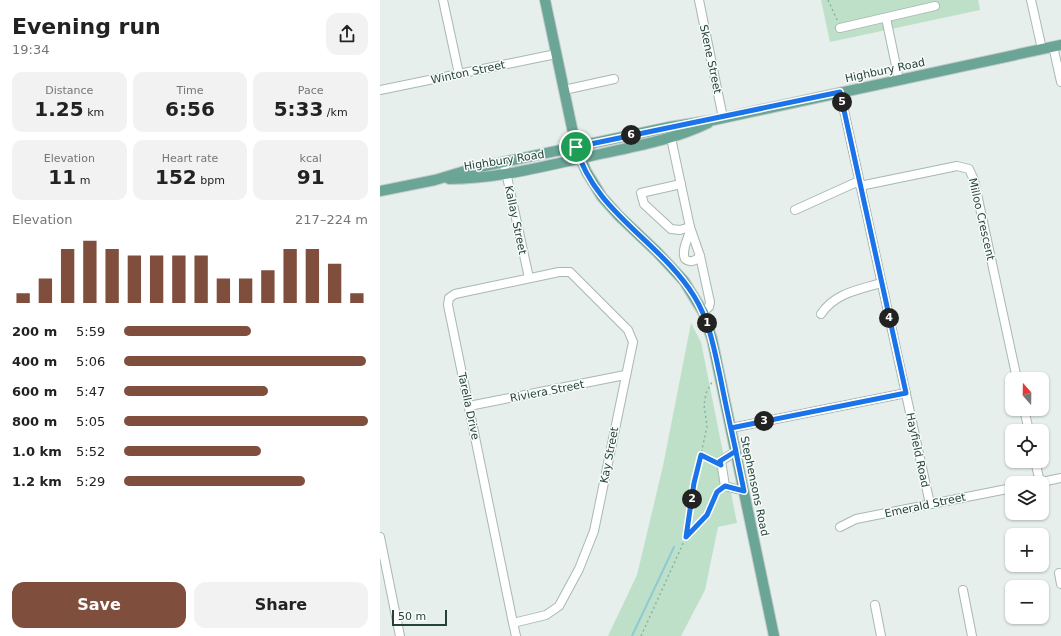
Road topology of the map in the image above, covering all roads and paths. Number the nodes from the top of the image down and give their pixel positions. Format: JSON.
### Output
{"nodes":[{"id":1,"x":443,"y":0,"type":"edge"},
{"id":2,"x":545,"y":0,"type":"edge"},
{"id":3,"x":699,"y":0,"type":"edge"},
{"id":4,"x":828,"y":0,"type":"edge"},
{"id":5,"x":1032,"y":0,"type":"edge"},
{"id":6,"x":935,"y":6,"type":"dead end"},
{"id":7,"x":886,"y":18,"type":"junction"},
{"id":8,"x":840,"y":28,"type":"joint"},
{"id":9,"x":1057,"y":46,"type":"edge"},
{"id":10,"x":1042,"y":49,"type":"junction"},
{"id":11,"x":556,"y":54,"type":"junction"},
{"id":12,"x":459,"y":74,"type":"junction"},
{"id":13,"x":614,"y":79,"type":"dead end"},
{"id":14,"x":899,"y":80,"type":"junction"},
{"id":15,"x":1061,"y":82,"type":"edge"},
{"id":16,"x":380,"y":90,"type":"edge"},
{"id":17,"x":564,"y":90,"type":"junction"},
{"id":18,"x":840,"y":92,"type":"junction"},
{"id":19,"x":718,"y":119,"type":"junction"},
{"id":20,"x":669,"y":127,"type":"junction"},
{"id":21,"x":671,"y":138,"type":"junction"},
{"id":22,"x":576,"y":147,"type":"junction"},
{"id":23,"x":580,"y":158,"type":"junction"},
{"id":24,"x":504,"y":163,"type":"junction"},
{"id":25,"x":507,"y":174,"type":"junction"},
{"id":26,"x":435,"y":180,"type":"junction"},
{"id":27,"x":681,"y":184,"type":"junction"},
{"id":28,"x":859,"y":184,"type":"junction"},
{"id":29,"x":380,"y":191,"type":"edge"},
{"id":30,"x":795,"y":210,"type":"dead end"},
{"id":31,"x":690,"y":228,"type":"junction"},
{"id":32,"x":700,"y":256,"type":"junction"},
{"id":33,"x":570,"y":272,"type":"joint"},
{"id":34,"x":529,"y":278,"type":"junction"},
{"id":35,"x":881,"y":283,"type":"junction"},
{"id":36,"x":703,"y":312,"type":"junction"},
{"id":37,"x":821,"y":314,"type":"dead end"},
{"id":38,"x":1015,"y":372,"type":"edge"},
{"id":39,"x":625,"y":375,"type":"junction"},
{"id":40,"x":712,"y":382,"type":"dead end"},
{"id":41,"x":906,"y":393,"type":"junction"},
{"id":42,"x":469,"y":406,"type":"junction"},
{"id":43,"x":731,"y":428,"type":"junction"},
{"id":44,"x":736,"y":451,"type":"junction"},
{"id":45,"x":701,"y":455,"type":"junction"},
{"id":46,"x":721,"y":465,"type":"junction"},
{"id":47,"x":1061,"y":478,"type":"edge"},
{"id":48,"x":1049,"y":481,"type":"edge"},
{"id":49,"x":725,"y":486,"type":"junction"},
{"id":50,"x":1005,"y":489,"type":"edge"},
{"id":51,"x":744,"y":491,"type":"junction"},
{"id":52,"x":930,"y":504,"type":"junction"},
{"id":53,"x":840,"y":527,"type":"dead end"},
{"id":54,"x":380,"y":537,"type":"edge"},
{"id":55,"x":686,"y":537,"type":"junction"},
{"id":56,"x":1059,"y":573,"type":"dead end"},
{"id":57,"x":1061,"y":584,"type":"edge"},
{"id":58,"x":963,"y":590,"type":"dead end"},
{"id":59,"x":875,"y":605,"type":"dead end"},
{"id":60,"x":513,"y":623,"type":"junction"},
{"id":61,"x":400,"y":636,"type":"edge"},
{"id":62,"x":516,"y":636,"type":"edge"},
{"id":63,"x":641,"y":636,"type":"edge"},
{"id":64,"x":774,"y":636,"type":"edge"},
{"id":65,"x":881,"y":636,"type":"edge"},
{"id":66,"x":972,"y":636,"type":"edge"}],
"edges":[{"from":1,"to":12,"type":"street"},
{"from":2,"to":11,"type":"main road","name":"Stephensons Road"},
{"from":3,"to":19,"type":"street","name":"Skene Street"},
{"from":4,"to":8,"type":"path"},
{"from":5,"to":10,"type":"street"},
{"from":6,"to":7,"type":"street"},
{"from":7,"to":8,"type":"street"},
{"from":7,"to":14,"type":"street"},
{"from":9,"to":10,"type":"main road","name":"Highbury Road"},
{"from":9,"to":15,"type":"street"},
{"from":10,"to":14,"type":"main road","name":"Highbury Road"},
{"from":11,"to":12,"type":"street","name":"Winton Street"},
{"from":11,"to":17,"type":"main road","name":"Stephensons Road"},
{"from":12,"to":16,"type":"street","name":"Winton Street"},
{"from":13,"to":17,"type":"street"},
{"from":14,"to":18,"type":"main road","name":"Highbury Road"},
{"from":17,"to":22,"type":"main road","name":"Stephensons Road"},
{"from":18,"to":19,"type":"main road","name":"Highbury Road"},
{"from":18,"to":28,"type":"street","name":"Hayfield Road"},
{"from":19,"to":20,"type":"main road","name":"Highbury Road"},
{"from":19,"to":21,"type":"main road","name":"Highbury Road"},
{"from":20,"to":21,"type":"main road"},
{"from":20,"to":22,"type":"main road","name":"Highbury Road"},
{"from":21,"to":23,"type":"main road","name":"Highbury Road"},
{"from":21,"to":27,"type":"street"},
{"from":22,"to":23,"type":"main road","name":"Stephensons Road"},
{"from":22,"to":24,"type":"main road","name":"Highbury Road"},
{"from":23,"to":25,"type":"main road","name":"Highbury Road"},
{"from":23,"to":36,"type":"main road","name":"Stephensons Road"},
{"from":24,"to":25,"type":"street","name":"Kallay Street"},
{"from":24,"to":26,"type":"main road","name":"Highbury Road"},
{"from":25,"to":26,"type":"main road","name":"Highbury Road"},
{"from":25,"to":34,"type":"street","name":"Kallay Street"},
{"from":26,"to":29,"type":"main road","name":"Highbury Road"},
{"from":27,"to":31,"type":"street"},
{"from":27,"to":31,"type":"street"},
{"from":28,"to":30,"type":"street"},
{"from":28,"to":35,"type":"street","name":"Hayfield Road"},
{"from":28,"to":38,"type":"street","name":"Milloo Crescent"},
{"from":31,"to":32,"type":"street"},
{"from":31,"to":32,"type":"street"},
{"from":32,"to":36,"type":"street"},
{"from":33,"to":34,"type":"street","name":"Tarella Drive"},
{"from":33,"to":39,"type":"street","name":"Kay Street"},
{"from":34,"to":42,"type":"street","name":"Tarella Drive"},
{"from":35,"to":37,"type":"street"},
{"from":35,"to":41,"type":"street","name":"Hayfield Road"},
{"from":36,"to":43,"type":"main road","name":"Stephensons Road"},
{"from":39,"to":42,"type":"street","name":"Riviera Street"},
{"from":39,"to":60,"type":"street","name":"Kay Street"},
{"from":40,"to":45,"type":"path"},
{"from":41,"to":43,"type":"street"},
{"from":41,"to":52,"type":"street","name":"Hayfield Road"},
{"from":42,"to":60,"type":"street","name":"Tarella Drive"},
{"from":43,"to":44,"type":"main road","name":"Stephensons Road"},
{"from":44,"to":46,"type":"street"},
{"from":44,"to":51,"type":"main road","name":"Stephensons Road"},
{"from":45,"to":46,"type":"path"},
{"from":45,"to":55,"type":"path"},
{"from":46,"to":49,"type":"street"},
{"from":47,"to":48,"type":"street"},
{"from":49,"to":51,"type":"street"},
{"from":49,"to":55,"type":"path"},
{"from":50,"to":52,"type":"street","name":"Emerald Street"},
{"from":51,"to":64,"type":"main road","name":"Stephensons Road"},
{"from":52,"to":53,"type":"street","name":"Emerald Street"},
{"from":54,"to":61,"type":"street"},
{"from":55,"to":63,"type":"path"},
{"from":56,"to":57,"type":"street"},
{"from":58,"to":66,"type":"street"},
{"from":59,"to":65,"type":"street"},
{"from":60,"to":62,"type":"street","name":"Tarella Drive"}]}
